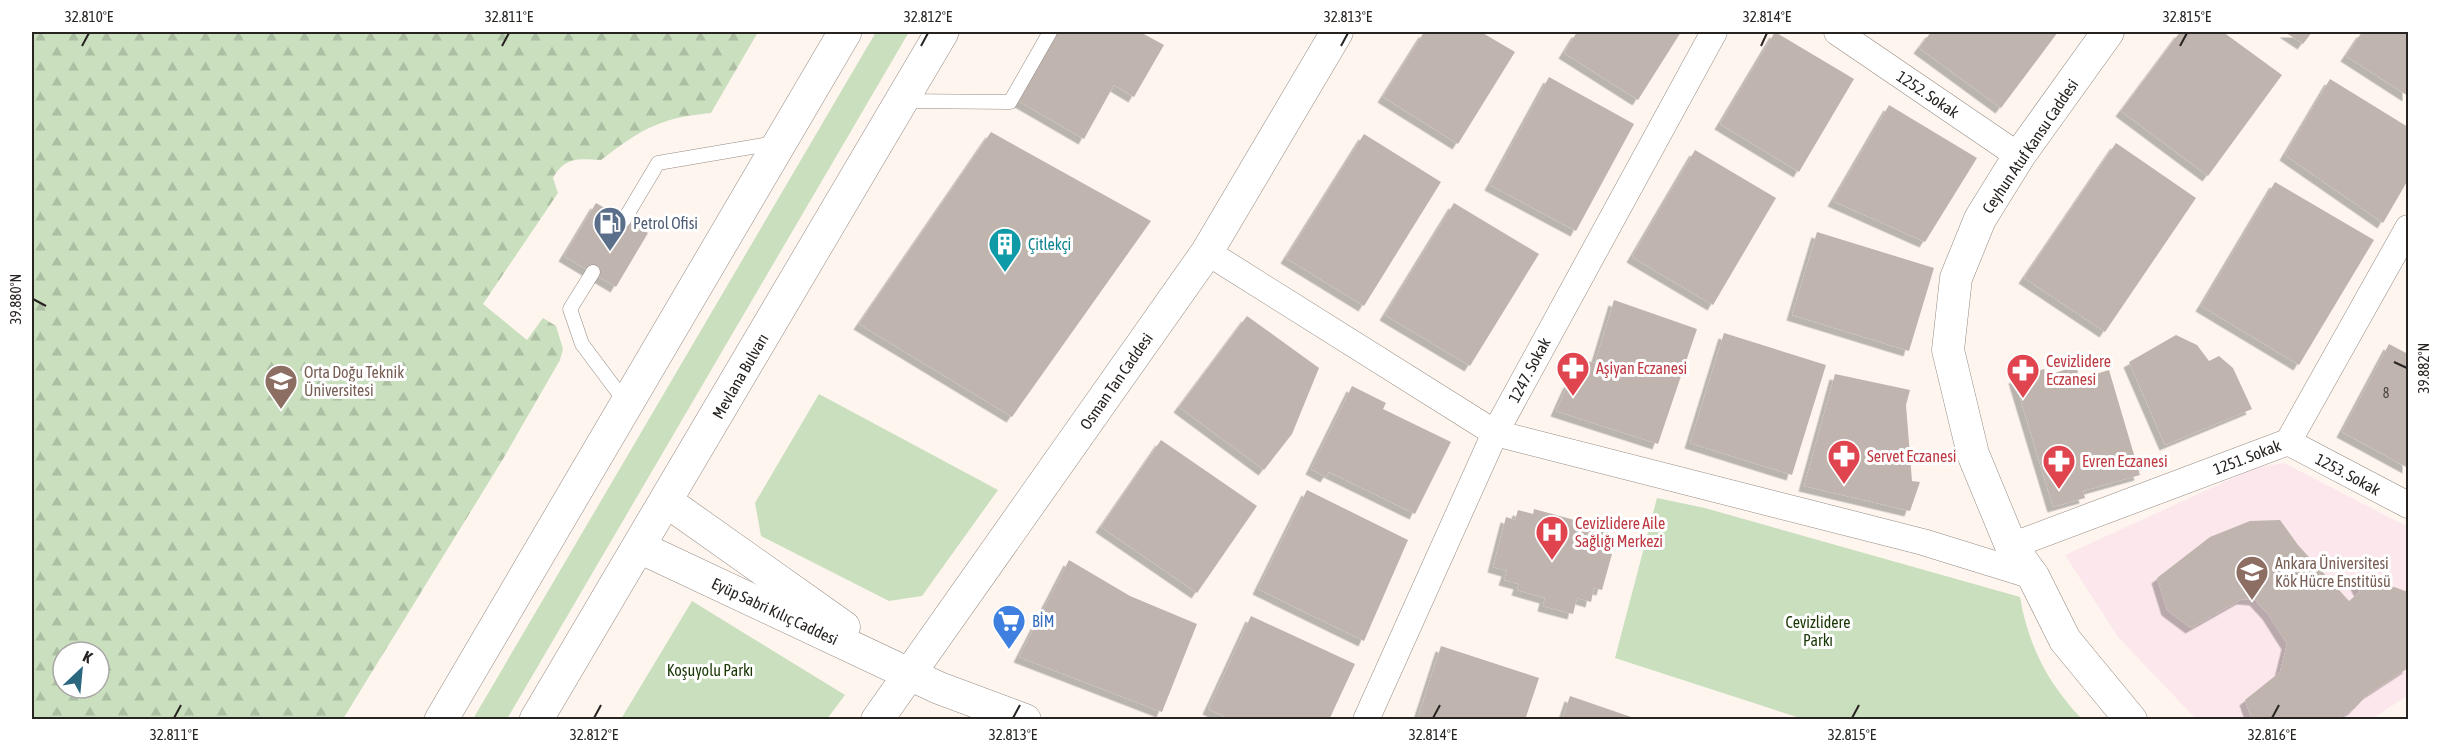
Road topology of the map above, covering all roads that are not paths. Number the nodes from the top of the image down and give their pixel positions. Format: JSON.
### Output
{"nodes":[{"id":1,"x":845,"y":32,"type":"edge"},
{"id":2,"x":942,"y":32,"type":"edge"},
{"id":3,"x":1050,"y":32,"type":"edge"},
{"id":4,"x":1337,"y":32,"type":"edge"},
{"id":5,"x":1714,"y":32,"type":"edge"},
{"id":6,"x":1837,"y":32,"type":"edge"},
{"id":7,"x":2108,"y":32,"type":"edge"},
{"id":8,"x":901,"y":101,"type":"junction"},
{"id":9,"x":780,"y":142,"type":"junction"},
{"id":10,"x":2019,"y":156,"type":"junction"},
{"id":11,"x":624,"y":220,"type":"dead end"},
{"id":12,"x":2409,"y":228,"type":"edge"},
{"id":13,"x":1207,"y":252,"type":"junction"},
{"id":14,"x":593,"y":272,"type":"dead end"},
{"id":15,"x":627,"y":404,"type":"junction"},
{"id":16,"x":1495,"y":433,"type":"junction"},
{"id":17,"x":2288,"y":442,"type":"junction"},
{"id":18,"x":666,"y":501,"type":"junction"},
{"id":19,"x":2409,"y":505,"type":"edge"},
{"id":20,"x":729,"y":546,"type":"junction"},
{"id":21,"x":2011,"y":546,"type":"junction"},
{"id":22,"x":639,"y":547,"type":"junction"},
{"id":23,"x":2033,"y":576,"type":"junction"},
{"id":24,"x":707,"y":579,"type":"junction"},
{"id":25,"x":910,"y":674,"type":"junction"},
{"id":26,"x":441,"y":720,"type":"edge"},
{"id":27,"x":536,"y":720,"type":"edge"},
{"id":28,"x":877,"y":720,"type":"edge"},
{"id":29,"x":1025,"y":720,"type":"edge"},
{"id":30,"x":1366,"y":720,"type":"edge"},
{"id":31,"x":2131,"y":720,"type":"edge"}],
"edges":[{"from":1,"to":9,"type":"highway"},
{"from":2,"to":8,"type":"highway","name":"Mevlana Bulvarı"},
{"from":3,"to":8,"type":"lane"},
{"from":4,"to":13,"type":"street","name":"Osman Tan Caddesi"},
{"from":5,"to":16,"type":"street","name":"1247. Sokak"},
{"from":6,"to":10,"type":"street","name":"1252. Sokak"},
{"from":7,"to":10,"type":"street","name":"Ceyhun Atuf Kansu Caddesi"},
{"from":8,"to":18,"type":"highway","name":"Mevlana Bulvarı"},
{"from":9,"to":11,"type":"lane"},
{"from":9,"to":15,"type":"highway"},
{"from":10,"to":21,"type":"street","name":"Ceyhun Atuf Kansu Caddesi"},
{"from":12,"to":17,"type":"street","name":"1251. Sokak"},
{"from":13,"to":16,"type":"street"},
{"from":13,"to":25,"type":"street","name":"Osman Tan Caddesi"},
{"from":14,"to":15,"type":"lane"},
{"from":15,"to":26,"type":"highway"},
{"from":16,"to":23,"type":"street"},
{"from":16,"to":30,"type":"street","name":"1247. Sokak"},
{"from":17,"to":19,"type":"street","name":"1253. Sokak"},
{"from":17,"to":21,"type":"street","name":"1251. Sokak"},
{"from":18,"to":20,"type":"street","name":"Eyüp Sabri Kılıç Caddesi"},
{"from":18,"to":22,"type":"highway","name":"Mevlana Bulvarı"},
{"from":20,"to":24,"type":"street"},
{"from":20,"to":25,"type":"street","name":"Eyüp Sabri Kılıç Caddesi"},
{"from":21,"to":23,"type":"street","name":"Ceyhun Atuf Kansu Caddesi"},
{"from":22,"to":24,"type":"street","name":"Eyüp Sabri Kılıç Caddesi"},
{"from":22,"to":27,"type":"highway","name":"Mevlana Bulvarı"},
{"from":23,"to":31,"type":"street","name":"Ceyhun Atuf Kansu Caddesi"},
{"from":24,"to":25,"type":"street","name":"Eyüp Sabri Kılıç Caddesi"},
{"from":25,"to":28,"type":"street","name":"Osman Tan Caddesi"},
{"from":25,"to":29,"type":"street","name":"Eyüp Sabri Kılıç Caddesi"}]}
